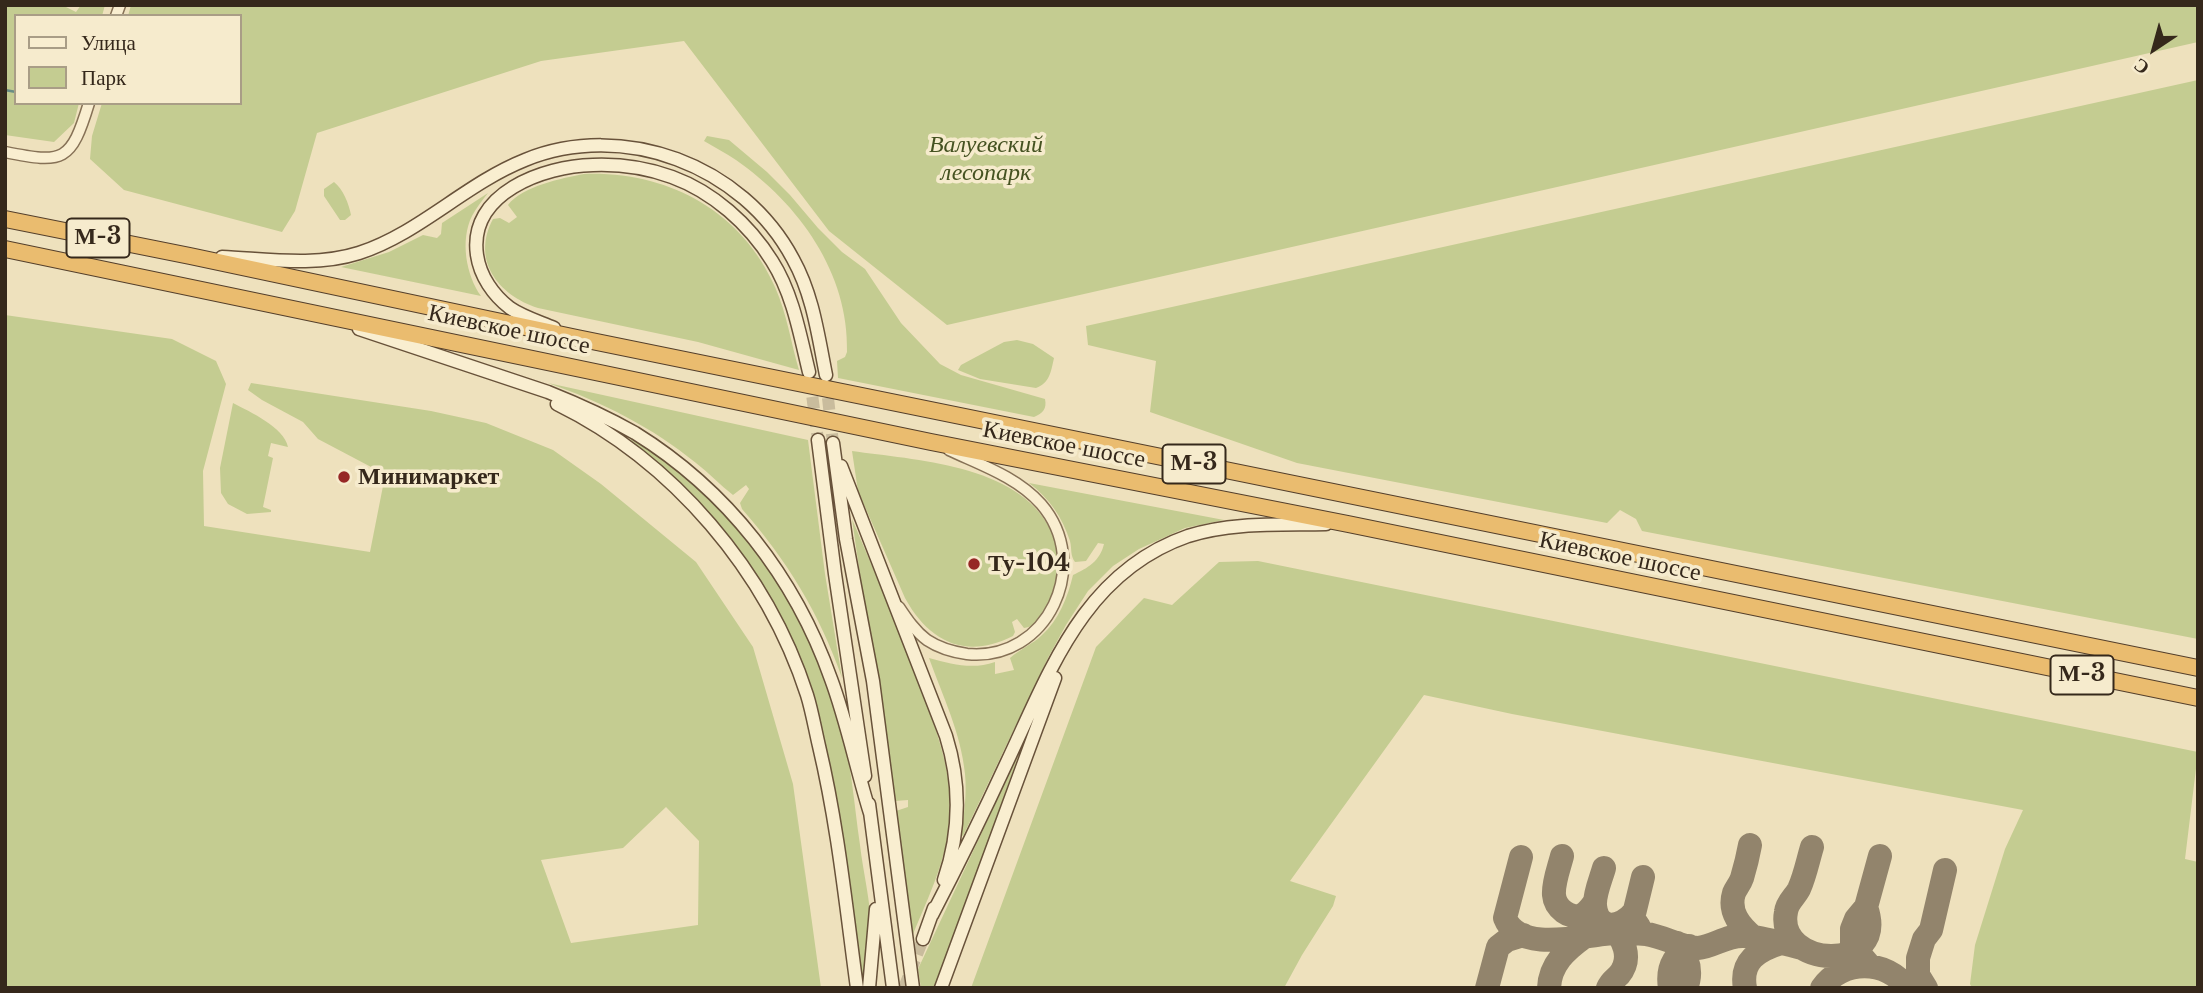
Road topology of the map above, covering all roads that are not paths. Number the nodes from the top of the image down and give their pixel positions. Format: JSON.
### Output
{"nodes":[{"id":1,"x":88,"y":105,"type":"edge"},
{"id":2,"x":5,"y":152,"type":"edge"},
{"id":3,"x":5,"y":219,"type":"edge"},
{"id":4,"x":5,"y":249,"type":"edge"},
{"id":5,"x":190,"y":256,"type":"junction"},
{"id":6,"x":301,"y":310,"type":"junction"},
{"id":7,"x":576,"y":338,"type":"junction"},
{"id":8,"x":809,"y":372,"type":"tunnel mouth"},
{"id":9,"x":825,"y":376,"type":"tunnel mouth"},
{"id":10,"x":503,"y":377,"type":"junction"},
{"id":11,"x":818,"y":440,"type":"tunnel mouth"},
{"id":12,"x":931,"y":442,"type":"junction"},
{"id":13,"x":1348,"y":524,"type":"junction"},
{"id":14,"x":894,"y":601,"type":"junction"},
{"id":15,"x":1072,"y":631,"type":"junction"},
{"id":16,"x":2198,"y":668,"type":"edge"},
{"id":17,"x":2198,"y":698,"type":"edge"},
{"id":18,"x":870,"y":813,"type":"junction"},
{"id":19,"x":877,"y":873,"type":"junction"},
{"id":20,"x":932,"y":915,"type":"junction"},
{"id":21,"x":923,"y":939,"type":"tunnel mouth"},
{"id":22,"x":857,"y":988,"type":"edge"},
{"id":23,"x":869,"y":988,"type":"edge"},
{"id":24,"x":893,"y":988,"type":"edge"},
{"id":25,"x":913,"y":988,"type":"edge"},
{"id":26,"x":941,"y":988,"type":"edge"}],
"edges":[{"from":1,"to":2,"type":"street"},
{"from":3,"to":5,"type":"highway","name":"Киевское шоссе","number":"М-3"},
{"from":4,"to":6,"type":"highway","name":"Киевское шоссе","number":"М-3"},
{"from":5,"to":7,"type":"highway","name":"Киевское шоссе","number":"М-3"},
{"from":5,"to":9,"type":"main road"},
{"from":6,"to":10,"type":"main road"},
{"from":6,"to":12,"type":"highway","name":"Киевское шоссе","number":"М-3"},
{"from":7,"to":8,"type":"main road"},
{"from":7,"to":16,"type":"highway","name":"Киевское шоссе","number":"М-3"},
{"from":10,"to":18,"type":"main road"},
{"from":10,"to":22,"type":"main road"},
{"from":11,"to":18,"type":"main road"},
{"from":12,"to":13,"type":"highway","name":"Киевское шоссе","number":"М-3"},
{"from":12,"to":14,"type":"street"},
{"from":13,"to":15,"type":"main road"},
{"from":13,"to":17,"type":"highway","name":"Киевское шоссе","number":"М-3"},
{"from":14,"to":20,"type":"main road"},
{"from":14,"to":25,"type":"main road"},
{"from":15,"to":20,"type":"main road"},
{"from":15,"to":26,"type":"main road"},
{"from":18,"to":19,"type":"main road"},
{"from":19,"to":23,"type":"main road"},
{"from":19,"to":24,"type":"main road"},
{"from":20,"to":21,"type":"main road"}]}
